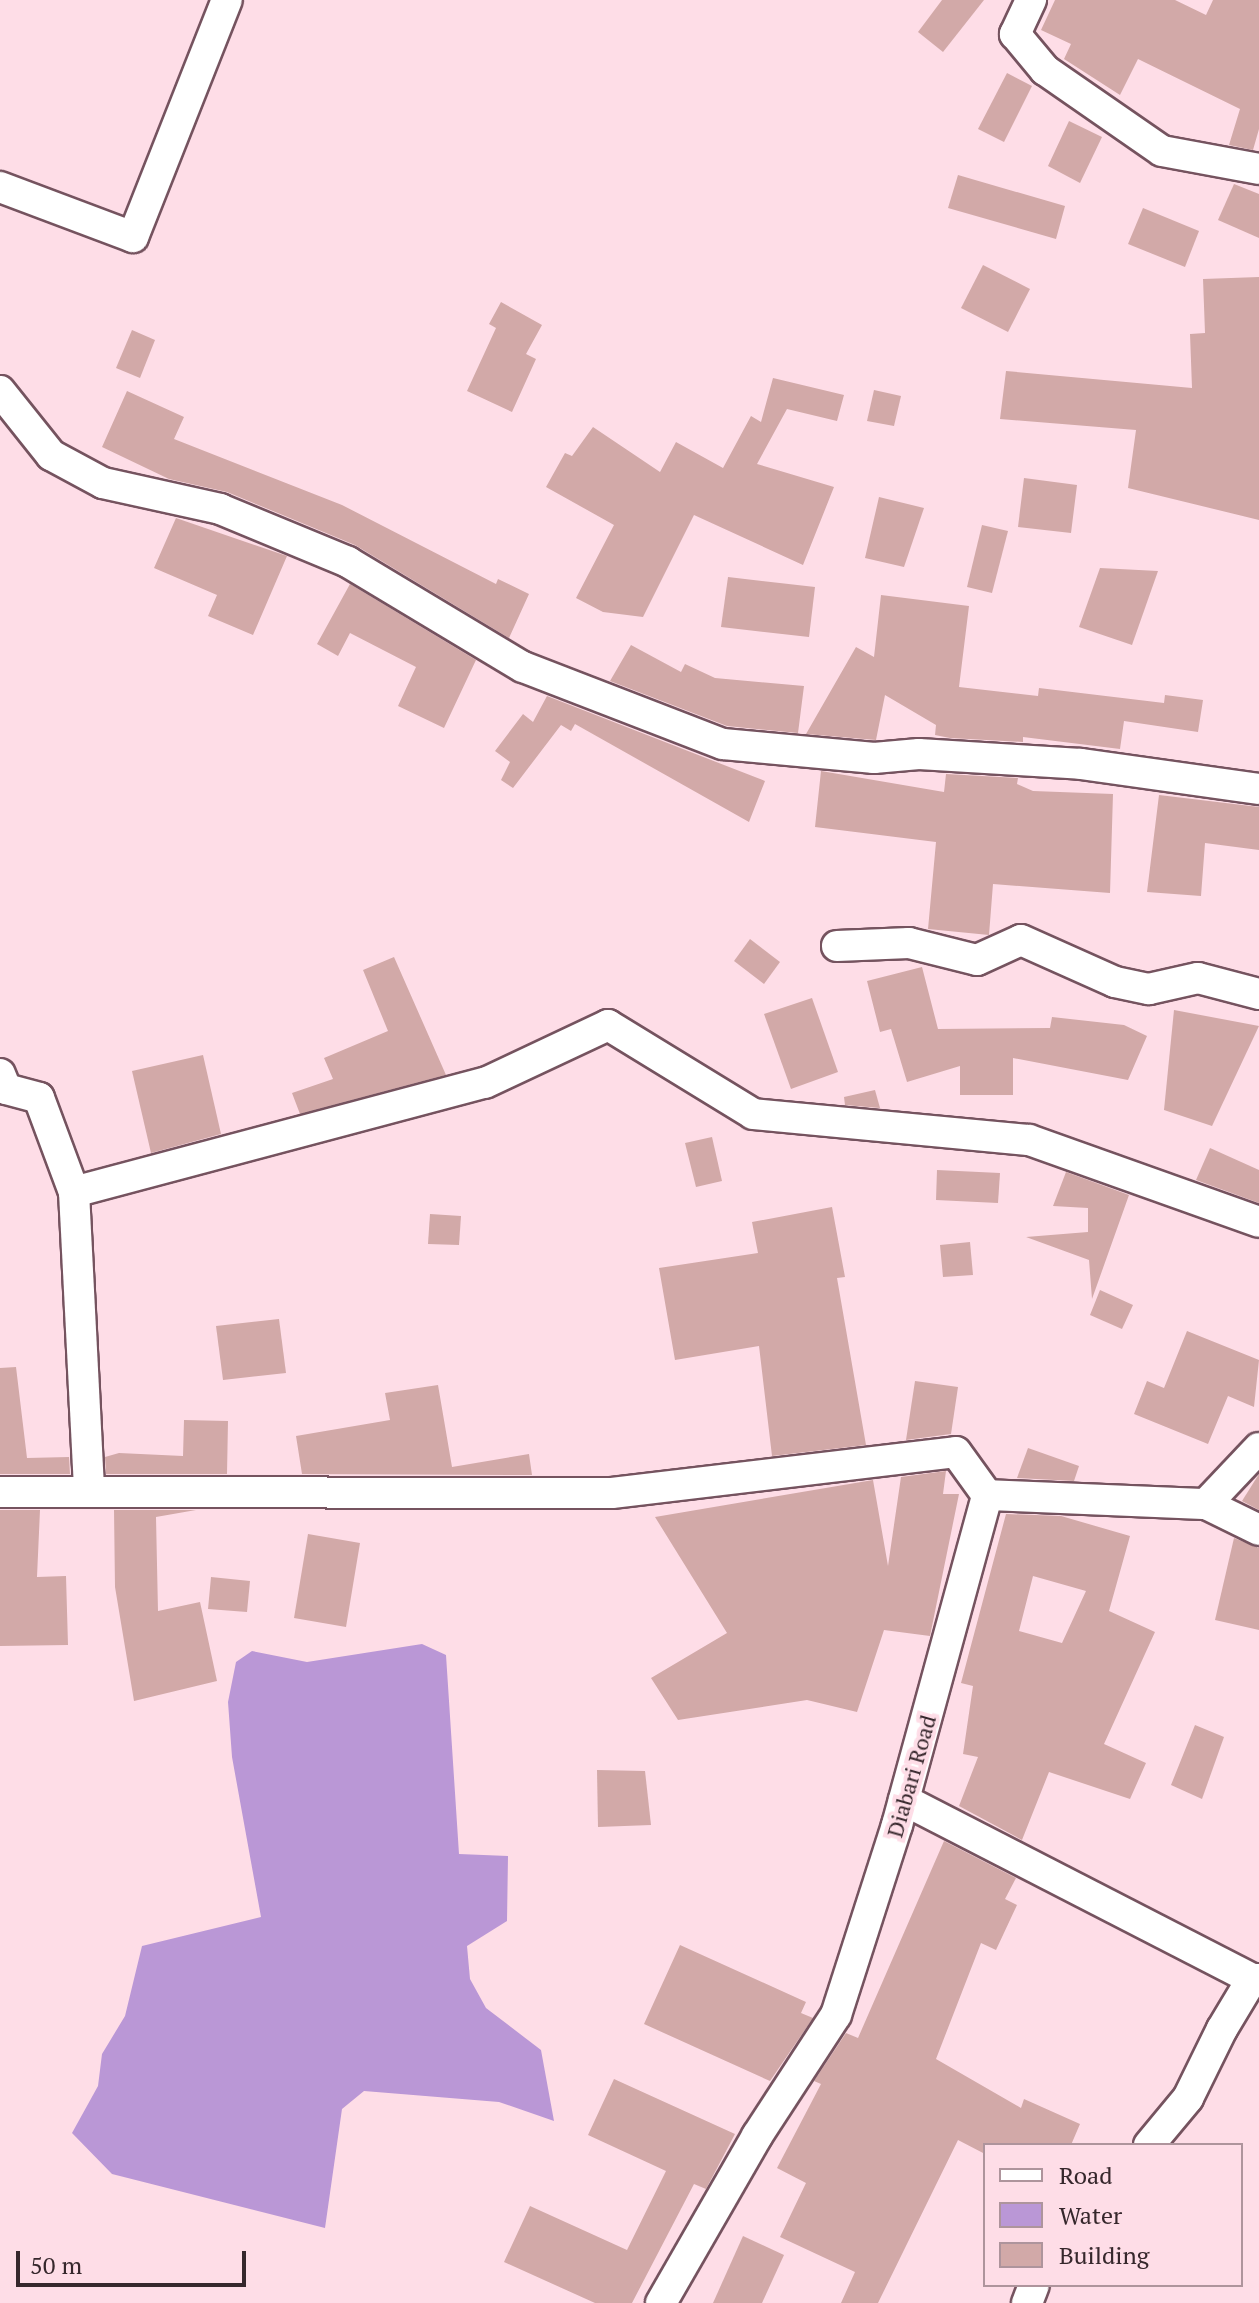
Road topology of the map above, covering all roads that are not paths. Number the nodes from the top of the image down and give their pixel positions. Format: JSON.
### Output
{"nodes":[{"id":1,"x":227,"y":0,"type":"edge"},
{"id":2,"x":1031,"y":0,"type":"edge"},
{"id":3,"x":1259,"y":169,"type":"edge"},
{"id":4,"x":0,"y":187,"type":"edge"},
{"id":5,"x":0,"y":391,"type":"edge"},
{"id":6,"x":1259,"y":789,"type":"edge"},
{"id":7,"x":837,"y":946,"type":"dead end"},
{"id":8,"x":1259,"y":994,"type":"edge"},
{"id":9,"x":0,"y":1074,"type":"edge"},
{"id":10,"x":74,"y":1192,"type":"junction"},
{"id":11,"x":1259,"y":1222,"type":"edge"},
{"id":12,"x":1259,"y":1448,"type":"edge"},
{"id":13,"x":89,"y":1491,"type":"junction"},
{"id":14,"x":0,"y":1492,"type":"edge"},
{"id":15,"x":987,"y":1495,"type":"junction"},
{"id":16,"x":1206,"y":1504,"type":"junction"},
{"id":17,"x":1259,"y":1530,"type":"edge"},
{"id":18,"x":904,"y":1800,"type":"junction"},
{"id":19,"x":1255,"y":1979,"type":"edge"},
{"id":20,"x":1151,"y":2143,"type":"edge"},
{"id":21,"x":661,"y":2303,"type":"edge"}],
"edges":[{"from":1,"to":4,"type":"street"},
{"from":2,"to":3,"type":"street"},
{"from":5,"to":6,"type":"street"},
{"from":7,"to":8,"type":"street"},
{"from":9,"to":10,"type":"street"},
{"from":10,"to":11,"type":"street"},
{"from":10,"to":13,"type":"street"},
{"from":12,"to":16,"type":"street"},
{"from":13,"to":14,"type":"street"},
{"from":13,"to":15,"type":"street"},
{"from":15,"to":16,"type":"street"},
{"from":15,"to":18,"type":"street","name":"Diabari Road"},
{"from":16,"to":17,"type":"street"},
{"from":18,"to":19,"type":"street"},
{"from":18,"to":21,"type":"street","name":"Diabari Road"},
{"from":19,"to":20,"type":"street"}]}
